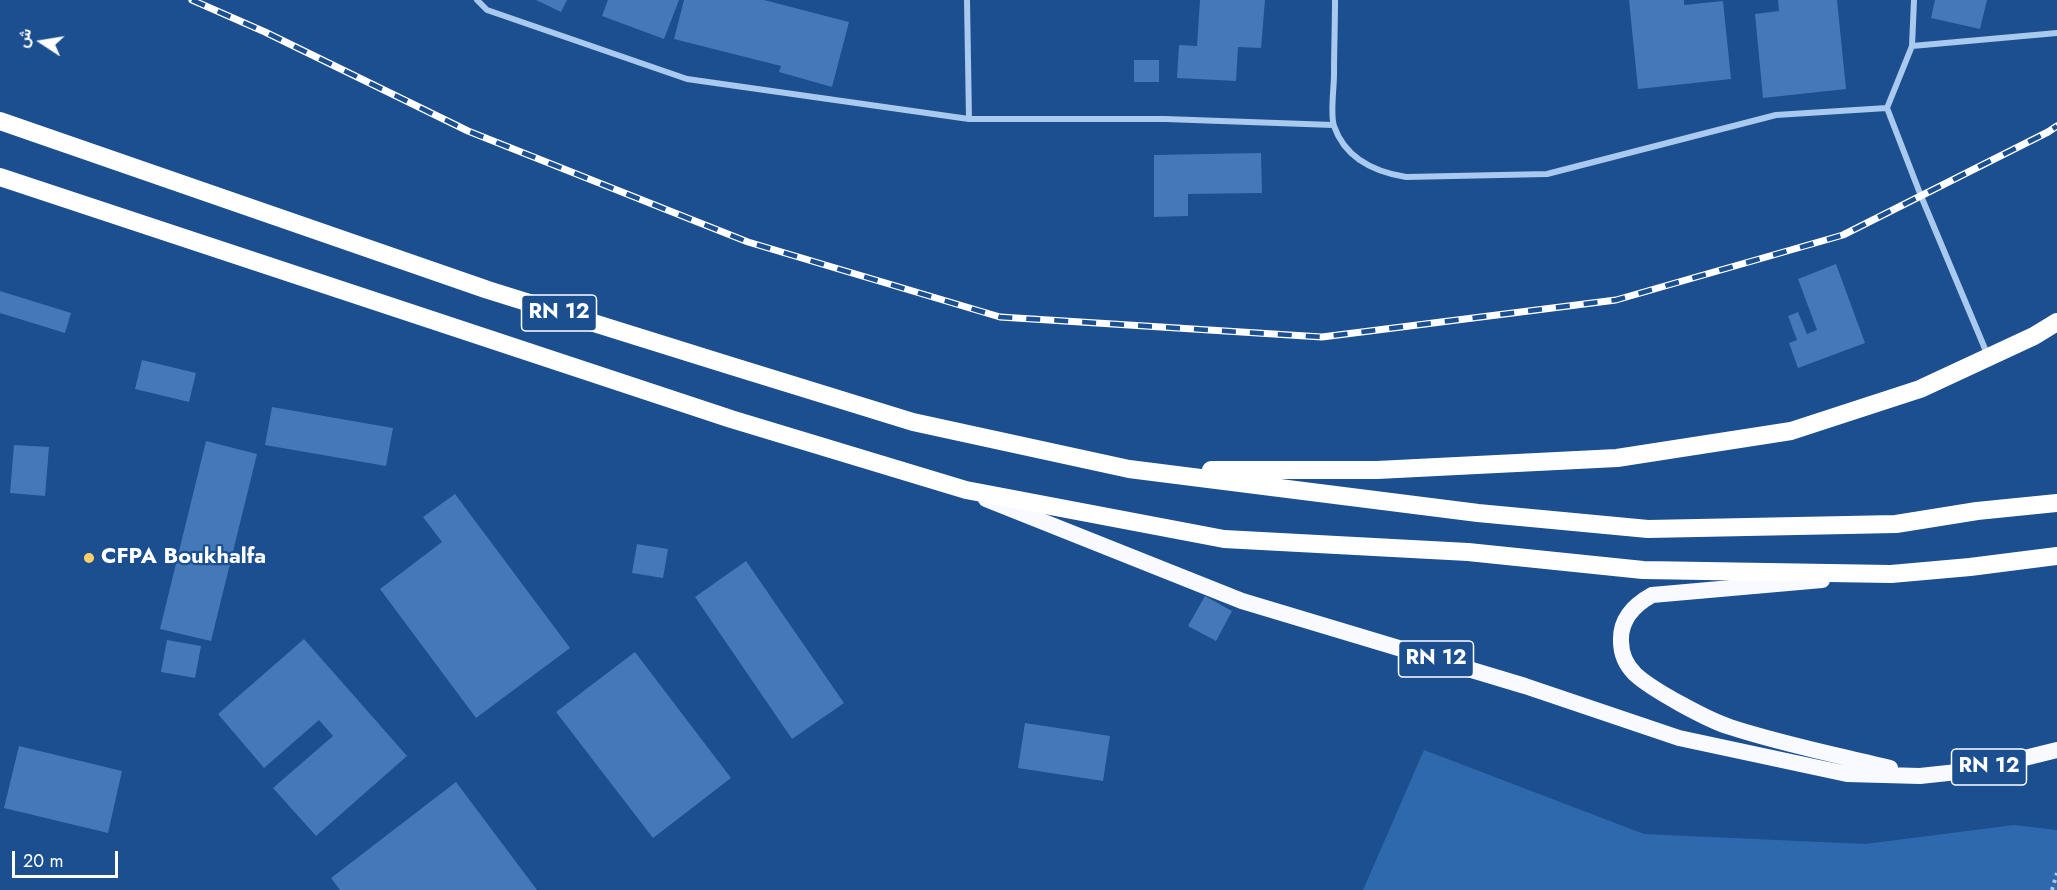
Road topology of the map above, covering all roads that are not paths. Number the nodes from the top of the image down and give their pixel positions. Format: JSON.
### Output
{"nodes":[{"id":1,"x":477,"y":0,"type":"edge"},
{"id":2,"x":967,"y":0,"type":"edge"},
{"id":3,"x":1335,"y":0,"type":"edge"},
{"id":4,"x":1914,"y":0,"type":"edge"},
{"id":5,"x":2057,"y":33,"type":"edge"},
{"id":6,"x":1911,"y":46,"type":"junction"},
{"id":7,"x":1887,"y":108,"type":"junction"},
{"id":8,"x":969,"y":120,"type":"junction"},
{"id":9,"x":0,"y":121,"type":"edge"},
{"id":10,"x":1333,"y":125,"type":"junction"},
{"id":11,"x":0,"y":177,"type":"edge"},
{"id":12,"x":2057,"y":322,"type":"edge"},
{"id":13,"x":1988,"y":357,"type":"junction"},
{"id":14,"x":1129,"y":469,"type":"junction"},
{"id":15,"x":966,"y":490,"type":"junction"},
{"id":16,"x":2057,"y":503,"type":"edge"},
{"id":17,"x":2057,"y":556,"type":"edge"},
{"id":18,"x":1891,"y":574,"type":"junction"},
{"id":19,"x":2057,"y":750,"type":"edge"},
{"id":20,"x":1920,"y":776,"type":"junction"}],
"edges":[{"from":1,"to":8,"type":"street"},
{"from":2,"to":8,"type":"street"},
{"from":3,"to":10,"type":"street"},
{"from":4,"to":6,"type":"street"},
{"from":5,"to":6,"type":"street"},
{"from":6,"to":7,"type":"street"},
{"from":7,"to":10,"type":"street"},
{"from":7,"to":13,"type":"street"},
{"from":8,"to":10,"type":"street"},
{"from":9,"to":14,"type":"highway","number":"RN 12"},
{"from":11,"to":15,"type":"highway","number":"RN 12"},
{"from":12,"to":13,"type":"highway"},
{"from":13,"to":14,"type":"highway"},
{"from":14,"to":16,"type":"highway"},
{"from":15,"to":18,"type":"highway"},
{"from":15,"to":20,"type":"highway","number":"RN 12"},
{"from":17,"to":18,"type":"highway"},
{"from":18,"to":20,"type":"highway"},
{"from":19,"to":20,"type":"highway","number":"RN 12"}]}
